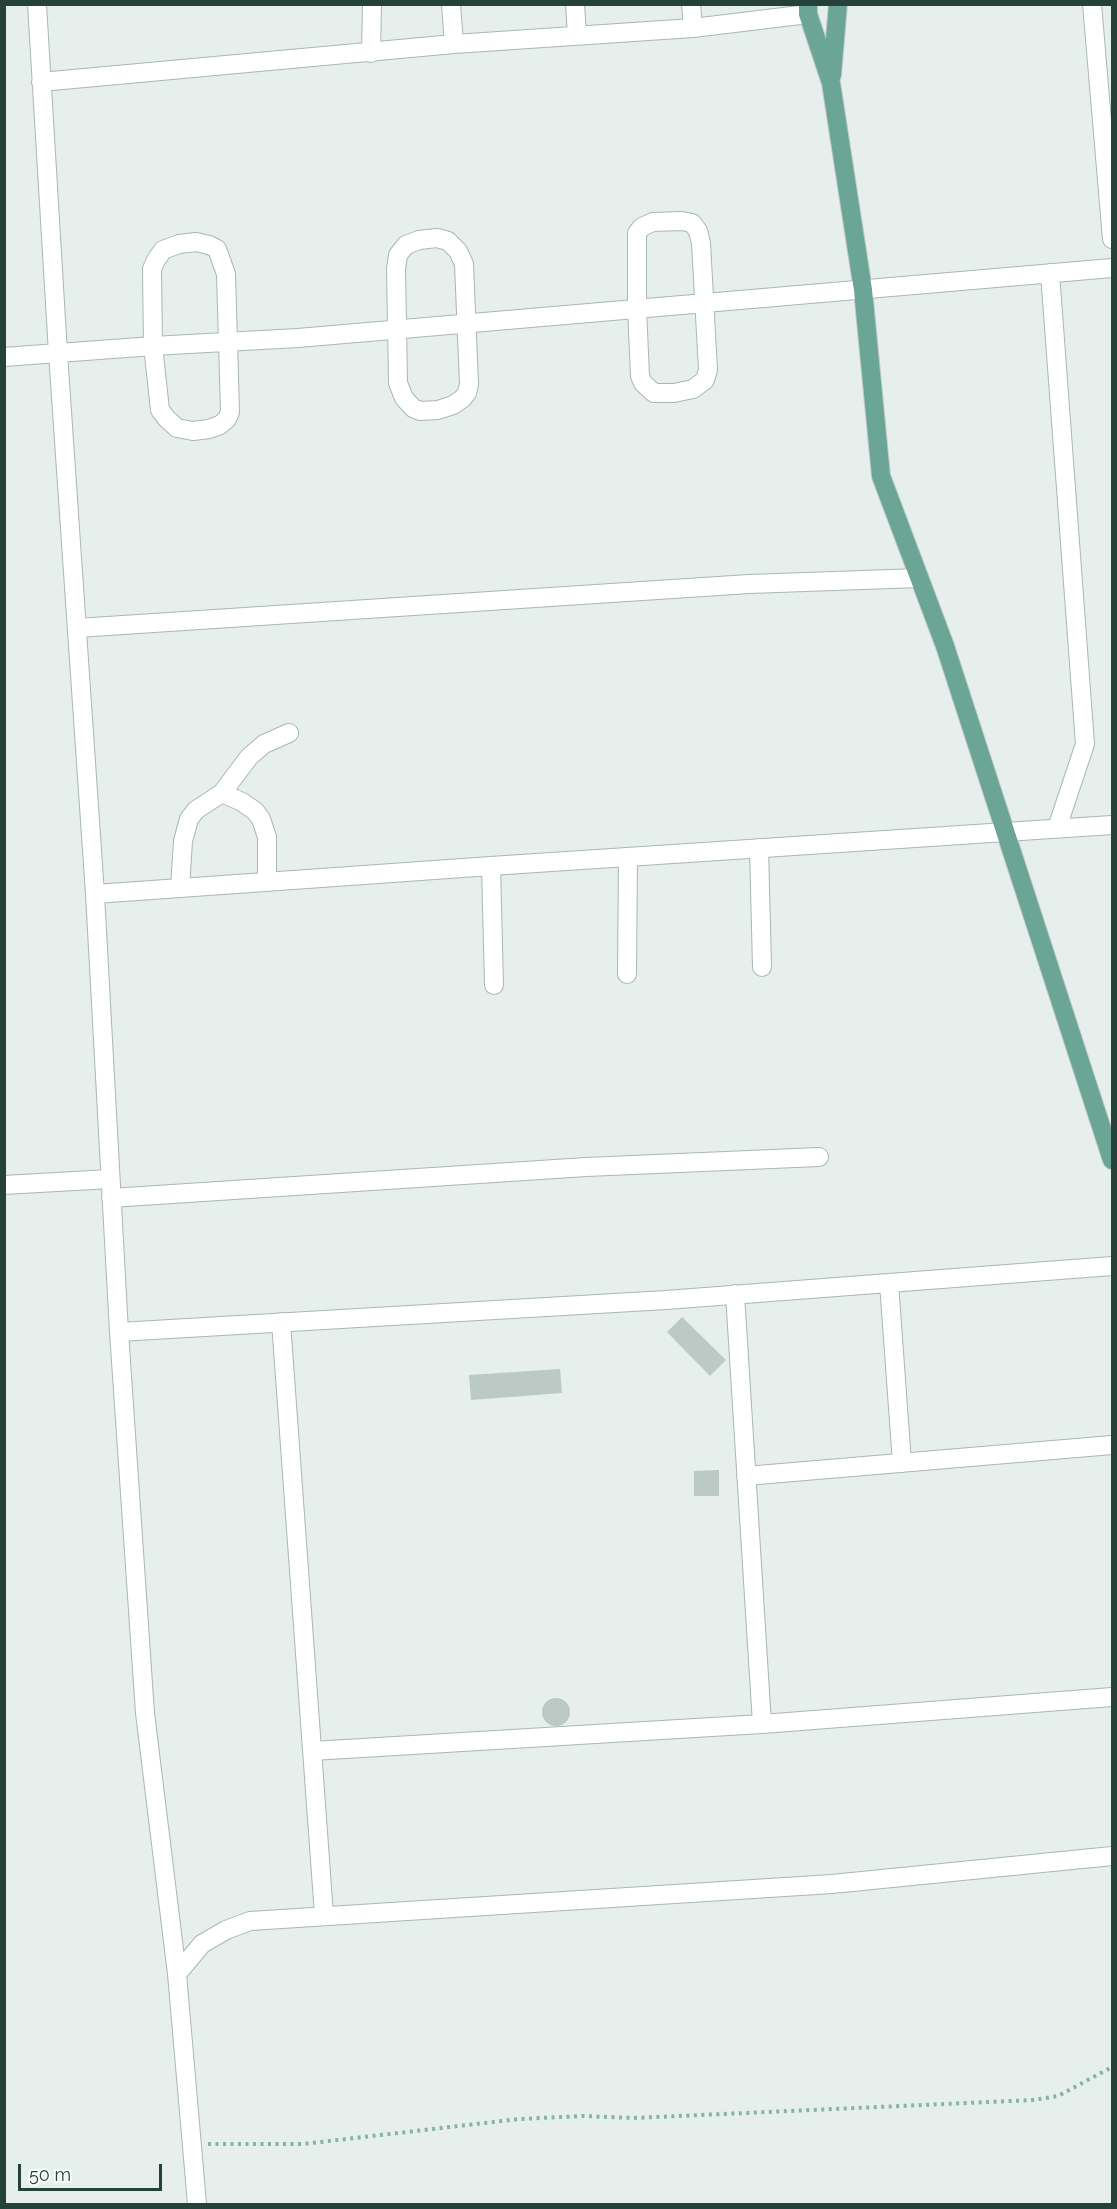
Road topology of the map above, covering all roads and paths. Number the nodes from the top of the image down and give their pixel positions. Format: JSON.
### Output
{"nodes":[{"id":1,"x":37,"y":4,"type":"edge"},
{"id":2,"x":372,"y":4,"type":"edge"},
{"id":3,"x":451,"y":4,"type":"edge"},
{"id":4,"x":575,"y":4,"type":"edge"},
{"id":5,"x":691,"y":4,"type":"edge"},
{"id":6,"x":838,"y":4,"type":"edge"},
{"id":7,"x":1092,"y":4,"type":"edge"},
{"id":8,"x":808,"y":9,"type":"edge"},
{"id":9,"x":693,"y":28,"type":"junction"},
{"id":10,"x":578,"y":35,"type":"junction"},
{"id":11,"x":454,"y":44,"type":"junction"},
{"id":12,"x":371,"y":52,"type":"junction"},
{"id":13,"x":41,"y":82,"type":"junction"},
{"id":14,"x":831,"y":83,"type":"junction"},
{"id":15,"x":1113,"y":239,"type":"edge"},
{"id":16,"x":1113,"y":268,"type":"edge"},
{"id":17,"x":1050,"y":273,"type":"junction"},
{"id":18,"x":863,"y":290,"type":"junction"},
{"id":19,"x":706,"y":302,"type":"junction"},
{"id":20,"x":637,"y":308,"type":"junction"},
{"id":21,"x":466,"y":323,"type":"junction"},
{"id":22,"x":396,"y":330,"type":"junction"},
{"id":23,"x":228,"y":342,"type":"junction"},
{"id":24,"x":153,"y":346,"type":"junction"},
{"id":25,"x":58,"y":353,"type":"junction"},
{"id":26,"x":4,"y":357,"type":"edge"},
{"id":27,"x":919,"y":578,"type":"junction"},
{"id":28,"x":77,"y":628,"type":"junction"},
{"id":29,"x":289,"y":733,"type":"dead end"},
{"id":30,"x":222,"y":793,"type":"junction"},
{"id":31,"x":1113,"y":825,"type":"edge"},
{"id":32,"x":1057,"y":828,"type":"junction"},
{"id":33,"x":1005,"y":832,"type":"junction"},
{"id":34,"x":759,"y":848,"type":"junction"},
{"id":35,"x":628,"y":857,"type":"junction"},
{"id":36,"x":491,"y":866,"type":"junction"},
{"id":37,"x":267,"y":882,"type":"junction"},
{"id":38,"x":180,"y":888,"type":"junction"},
{"id":39,"x":95,"y":894,"type":"junction"},
{"id":40,"x":762,"y":967,"type":"dead end"},
{"id":41,"x":627,"y":974,"type":"dead end"},
{"id":42,"x":494,"y":985,"type":"dead end"},
{"id":43,"x":819,"y":1156,"type":"dead end"},
{"id":44,"x":1113,"y":1160,"type":"edge"},
{"id":45,"x":110,"y":1179,"type":"junction"},
{"id":46,"x":4,"y":1185,"type":"edge"},
{"id":47,"x":111,"y":1198,"type":"junction"},
{"id":48,"x":1113,"y":1266,"type":"edge"},
{"id":49,"x":889,"y":1283,"type":"junction"},
{"id":50,"x":735,"y":1294,"type":"junction"},
{"id":51,"x":281,"y":1322,"type":"junction"},
{"id":52,"x":119,"y":1332,"type":"junction"},
{"id":53,"x":1113,"y":1445,"type":"edge"},
{"id":54,"x":902,"y":1463,"type":"junction"},
{"id":55,"x":746,"y":1476,"type":"junction"},
{"id":56,"x":1113,"y":1696,"type":"edge"},
{"id":57,"x":762,"y":1724,"type":"junction"},
{"id":58,"x":312,"y":1751,"type":"junction"},
{"id":59,"x":1113,"y":1856,"type":"edge"},
{"id":60,"x":324,"y":1915,"type":"junction"},
{"id":61,"x":177,"y":1974,"type":"junction"},
{"id":62,"x":1113,"y":2067,"type":"edge"},
{"id":63,"x":192,"y":2144,"type":"junction"},
{"id":64,"x":197,"y":2205,"type":"edge"}],
"edges":[{"from":1,"to":13,"type":"street"},
{"from":2,"to":12,"type":"street"},
{"from":3,"to":11,"type":"street"},
{"from":4,"to":10,"type":"street"},
{"from":5,"to":9,"type":"street"},
{"from":6,"to":14,"type":"main road"},
{"from":7,"to":15,"type":"street"},
{"from":8,"to":9,"type":"street"},
{"from":8,"to":14,"type":"main road"},
{"from":9,"to":10,"type":"street"},
{"from":10,"to":11,"type":"street"},
{"from":11,"to":12,"type":"street"},
{"from":12,"to":13,"type":"street"},
{"from":13,"to":25,"type":"street"},
{"from":14,"to":18,"type":"main road"},
{"from":16,"to":17,"type":"street"},
{"from":17,"to":18,"type":"street"},
{"from":17,"to":32,"type":"street"},
{"from":18,"to":19,"type":"street"},
{"from":18,"to":27,"type":"main road"},
{"from":19,"to":20,"type":"street"},
{"from":19,"to":20,"type":"street"},
{"from":19,"to":20,"type":"street"},
{"from":20,"to":21,"type":"street"},
{"from":21,"to":22,"type":"street"},
{"from":21,"to":22,"type":"street"},
{"from":21,"to":22,"type":"street"},
{"from":22,"to":23,"type":"street"},
{"from":23,"to":24,"type":"street"},
{"from":23,"to":24,"type":"street"},
{"from":23,"to":24,"type":"street"},
{"from":24,"to":25,"type":"street"},
{"from":25,"to":26,"type":"street"},
{"from":25,"to":28,"type":"street"},
{"from":27,"to":28,"type":"street"},
{"from":27,"to":33,"type":"main road"},
{"from":28,"to":39,"type":"street"},
{"from":29,"to":30,"type":"street"},
{"from":30,"to":37,"type":"street"},
{"from":30,"to":38,"type":"street"},
{"from":31,"to":32,"type":"street"},
{"from":32,"to":33,"type":"street"},
{"from":33,"to":34,"type":"street"},
{"from":33,"to":44,"type":"main road"},
{"from":34,"to":35,"type":"street"},
{"from":34,"to":40,"type":"street"},
{"from":35,"to":36,"type":"street"},
{"from":35,"to":41,"type":"street"},
{"from":36,"to":37,"type":"street"},
{"from":36,"to":42,"type":"street"},
{"from":37,"to":38,"type":"street"},
{"from":38,"to":39,"type":"street"},
{"from":39,"to":45,"type":"street"},
{"from":43,"to":47,"type":"street"},
{"from":45,"to":46,"type":"street"},
{"from":45,"to":47,"type":"street"},
{"from":47,"to":52,"type":"street"},
{"from":48,"to":49,"type":"street"},
{"from":49,"to":50,"type":"street"},
{"from":49,"to":54,"type":"street"},
{"from":50,"to":51,"type":"street"},
{"from":50,"to":55,"type":"street"},
{"from":51,"to":52,"type":"street"},
{"from":51,"to":58,"type":"street"},
{"from":52,"to":61,"type":"street"},
{"from":53,"to":54,"type":"street"},
{"from":54,"to":55,"type":"street"},
{"from":55,"to":57,"type":"street"},
{"from":56,"to":57,"type":"street"},
{"from":57,"to":58,"type":"street"},
{"from":58,"to":60,"type":"street"},
{"from":59,"to":60,"type":"street"},
{"from":60,"to":61,"type":"street"},
{"from":61,"to":63,"type":"street"},
{"from":62,"to":63,"type":"path"},
{"from":63,"to":64,"type":"street"}]}
